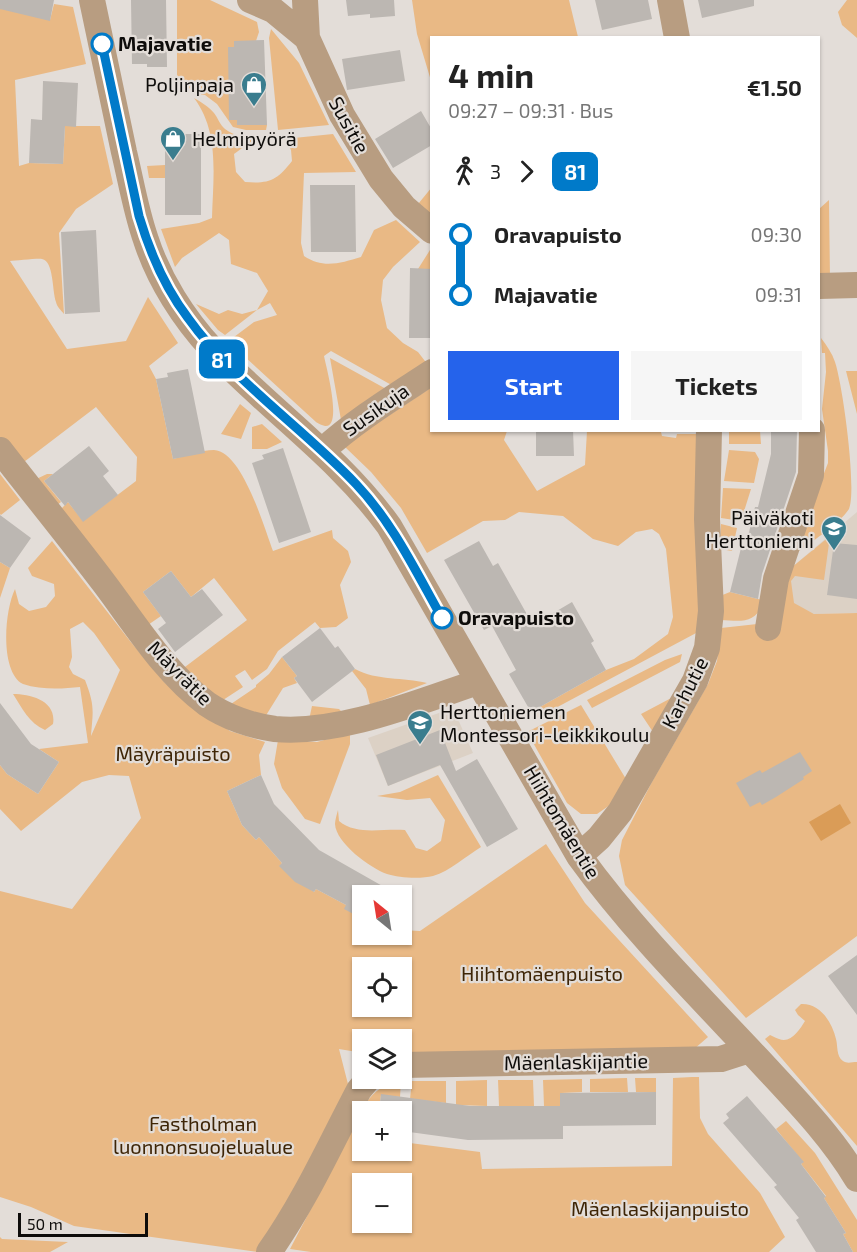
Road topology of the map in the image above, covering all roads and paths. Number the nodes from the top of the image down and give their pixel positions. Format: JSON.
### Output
{"nodes":[{"id":1,"x":92,"y":0,"type":"edge"},
{"id":2,"x":250,"y":0,"type":"edge"},
{"id":3,"x":305,"y":0,"type":"edge"},
{"id":4,"x":670,"y":0,"type":"edge"},
{"id":5,"x":677,"y":36,"type":"edge"},
{"id":6,"x":307,"y":38,"type":"junction"},
{"id":7,"x":430,"y":229,"type":"edge"},
{"id":8,"x":857,"y":285,"type":"edge"},
{"id":9,"x":820,"y":286,"type":"edge"},
{"id":10,"x":430,"y":373,"type":"edge"},
{"id":11,"x":709,"y":432,"type":"edge"},
{"id":12,"x":812,"y":432,"type":"edge"},
{"id":13,"x":0,"y":450,"type":"edge"},
{"id":14,"x":322,"y":451,"type":"junction"},
{"id":15,"x":768,"y":628,"type":"dead end"},
{"id":16,"x":478,"y":682,"type":"junction"},
{"id":17,"x":579,"y":856,"type":"junction"},
{"id":18,"x":749,"y":1050,"type":"junction"},
{"id":19,"x":412,"y":1065,"type":"edge"},
{"id":20,"x":360,"y":1089,"type":"edge"},
{"id":21,"x":857,"y":1179,"type":"edge"},
{"id":22,"x":269,"y":1252,"type":"edge"}],
"edges":[{"from":1,"to":14,"type":"street","name":"Hiihtomäentie"},
{"from":2,"to":6,"type":"street"},
{"from":3,"to":6,"type":"street","name":"Susitie"},
{"from":4,"to":5,"type":"street"},
{"from":6,"to":7,"type":"street","name":"Susitie"},
{"from":8,"to":9,"type":"street"},
{"from":10,"to":14,"type":"street","name":"Susikuja"},
{"from":11,"to":17,"type":"street","name":"Karhutie"},
{"from":12,"to":15,"type":"street"},
{"from":13,"to":16,"type":"street","name":"Mäyrätie"},
{"from":14,"to":16,"type":"street","name":"Hiihtomäentie"},
{"from":16,"to":17,"type":"street","name":"Hiihtomäentie"},
{"from":17,"to":18,"type":"street","name":"Hiihtomäentie"},
{"from":18,"to":19,"type":"street","name":"Mäenlaskijantie"},
{"from":18,"to":21,"type":"street","name":"Hiihtomäentie"},
{"from":20,"to":22,"type":"street"}]}
